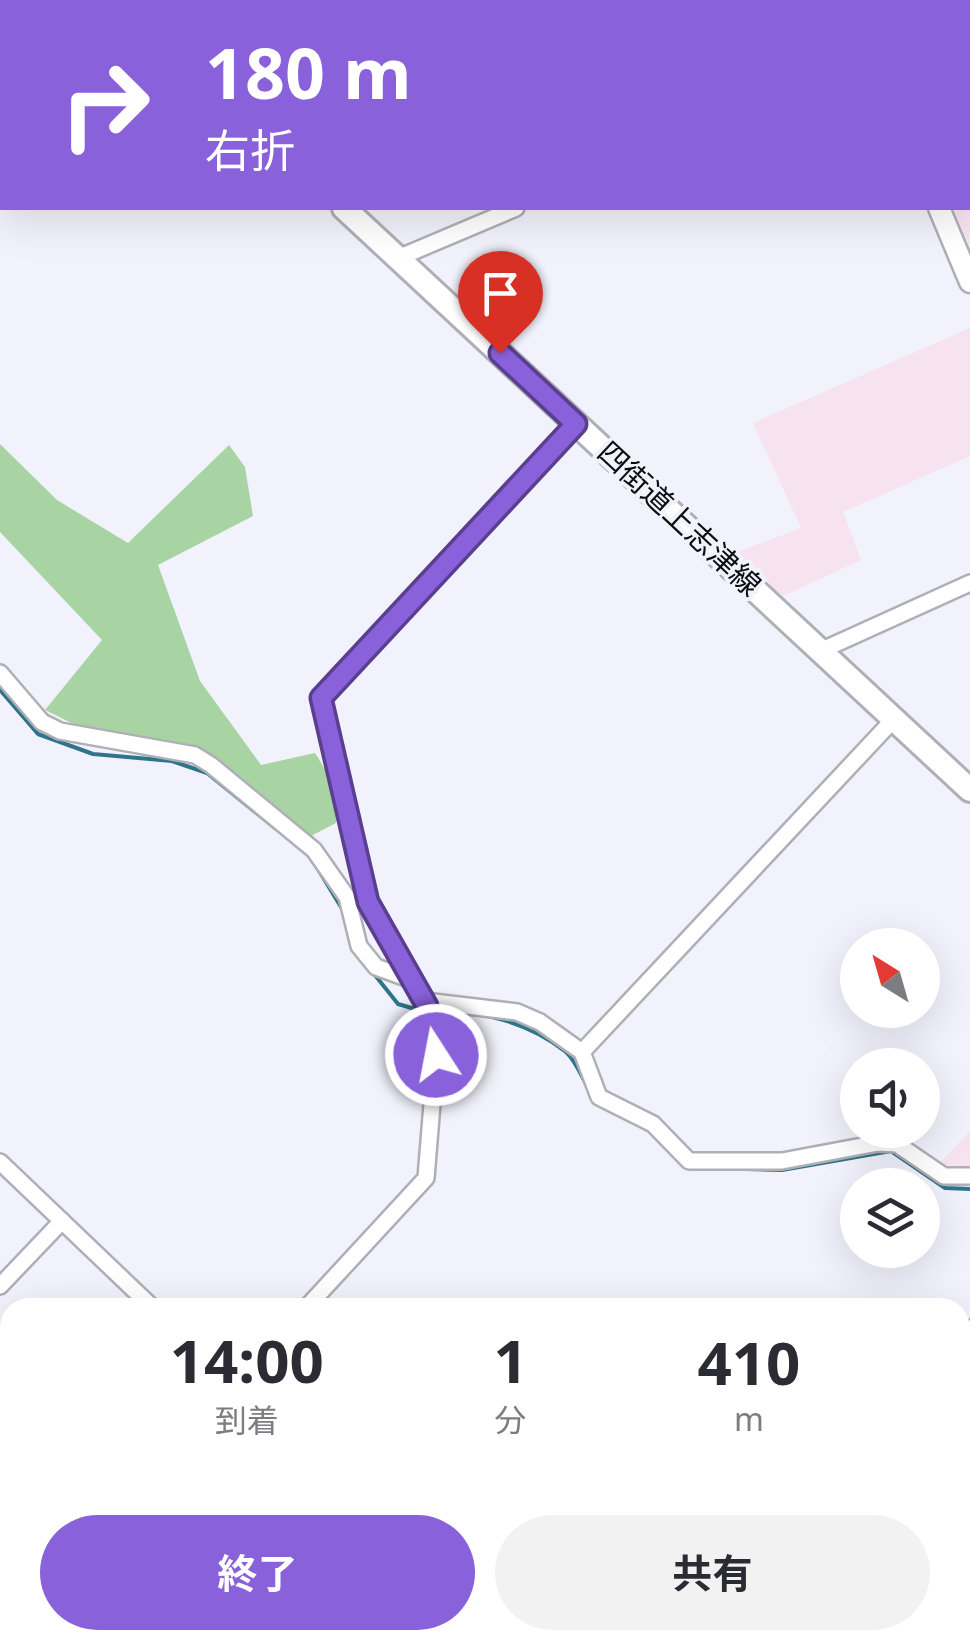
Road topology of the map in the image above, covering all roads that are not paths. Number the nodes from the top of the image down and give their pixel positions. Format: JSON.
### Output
{"nodes":[{"id":1,"x":346,"y":210,"type":"edge"},
{"id":2,"x":511,"y":210,"type":"edge"},
{"id":3,"x":940,"y":210,"type":"edge"},
{"id":4,"x":398,"y":258,"type":"junction"},
{"id":5,"x":970,"y":282,"type":"edge"},
{"id":6,"x":576,"y":424,"type":"junction"},
{"id":7,"x":970,"y":583,"type":"edge"},
{"id":8,"x":820,"y":651,"type":"junction"},
{"id":9,"x":0,"y":673,"type":"edge"},
{"id":10,"x":894,"y":719,"type":"junction"},
{"id":11,"x":970,"y":790,"type":"edge"},
{"id":12,"x":412,"y":980,"type":"junction"},
{"id":13,"x":426,"y":1004,"type":"junction"},
{"id":14,"x":582,"y":1052,"type":"junction"},
{"id":15,"x":0,"y":1162,"type":"edge"},
{"id":16,"x":970,"y":1176,"type":"edge"},
{"id":17,"x":62,"y":1221,"type":"junction"},
{"id":18,"x":0,"y":1286,"type":"edge"},
{"id":19,"x":143,"y":1298,"type":"edge"},
{"id":20,"x":315,"y":1298,"type":"edge"}],
"edges":[{"from":1,"to":4,"type":"main road","name":"四街道上志津線"},
{"from":2,"to":4,"type":"street"},
{"from":3,"to":5,"type":"street"},
{"from":4,"to":6,"type":"main road","name":"四街道上志津線"},
{"from":6,"to":8,"type":"main road","name":"四街道上志津線"},
{"from":6,"to":12,"type":"street"},
{"from":7,"to":8,"type":"street"},
{"from":8,"to":10,"type":"main road","name":"四街道上志津線"},
{"from":9,"to":12,"type":"street"},
{"from":10,"to":11,"type":"main road","name":"四街道上志津線"},
{"from":10,"to":14,"type":"street"},
{"from":12,"to":13,"type":"street"},
{"from":13,"to":14,"type":"street"},
{"from":13,"to":20,"type":"street"},
{"from":14,"to":16,"type":"street"},
{"from":15,"to":17,"type":"street"},
{"from":17,"to":18,"type":"street"},
{"from":17,"to":19,"type":"street"}]}
